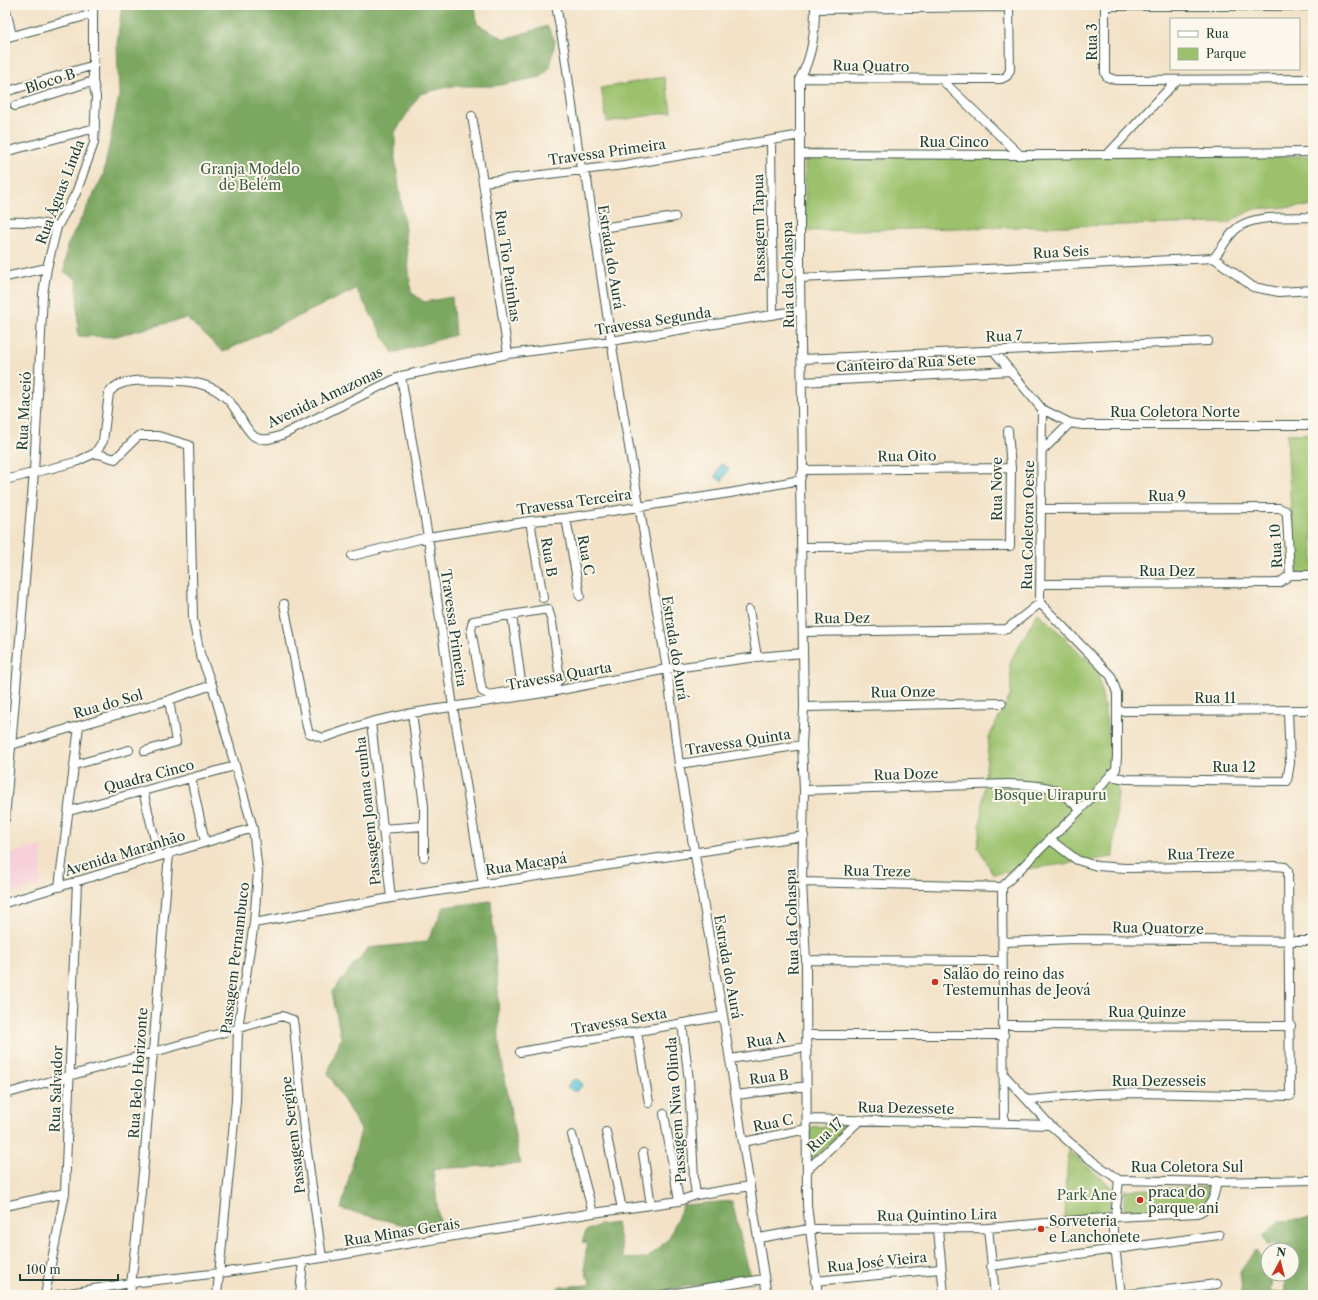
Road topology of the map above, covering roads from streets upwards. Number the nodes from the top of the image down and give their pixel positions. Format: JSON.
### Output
{"nodes":[{"id":1,"x":5,"y":5,"type":"edge"},
{"id":2,"x":93,"y":5,"type":"edge"},
{"id":3,"x":556,"y":5,"type":"edge"},
{"id":4,"x":1313,"y":6,"type":"edge"},
{"id":5,"x":815,"y":7,"type":"edge"},
{"id":6,"x":1103,"y":8,"type":"edge"},
{"id":7,"x":93,"y":14,"type":"junction"},
{"id":8,"x":8,"y":37,"type":"edge"},
{"id":9,"x":94,"y":65,"type":"junction"},
{"id":10,"x":800,"y":78,"type":"junction"},
{"id":11,"x":1313,"y":79,"type":"edge"},
{"id":12,"x":942,"y":80,"type":"junction"},
{"id":13,"x":1176,"y":80,"type":"junction"},
{"id":14,"x":93,"y":81,"type":"junction"},
{"id":15,"x":5,"y":92,"type":"edge"},
{"id":16,"x":15,"y":106,"type":"dead end"},
{"id":17,"x":472,"y":116,"type":"dead end"},
{"id":18,"x":95,"y":128,"type":"junction"},
{"id":19,"x":801,"y":135,"type":"junction"},
{"id":20,"x":770,"y":140,"type":"junction"},
{"id":21,"x":5,"y":152,"type":"edge"},
{"id":22,"x":1313,"y":152,"type":"edge"},
{"id":23,"x":800,"y":154,"type":"junction"},
{"id":24,"x":1108,"y":154,"type":"junction"},
{"id":25,"x":1020,"y":155,"type":"junction"},
{"id":26,"x":581,"y":170,"type":"junction"},
{"id":27,"x":483,"y":182,"type":"junction"},
{"id":28,"x":675,"y":217,"type":"dead end"},
{"id":29,"x":1313,"y":217,"type":"edge"},
{"id":30,"x":5,"y":222,"type":"edge"},
{"id":31,"x":58,"y":227,"type":"junction"},
{"id":32,"x":594,"y":229,"type":"junction"},
{"id":33,"x":1214,"y":258,"type":"junction"},
{"id":34,"x":46,"y":268,"type":"junction"},
{"id":35,"x":5,"y":277,"type":"edge"},
{"id":36,"x":800,"y":278,"type":"junction"},
{"id":37,"x":1313,"y":290,"type":"edge"},
{"id":38,"x":801,"y":310,"type":"junction"},
{"id":39,"x":772,"y":315,"type":"junction"},
{"id":40,"x":611,"y":341,"type":"junction"},
{"id":41,"x":1208,"y":341,"type":"dead end"},
{"id":42,"x":993,"y":350,"type":"junction"},
{"id":43,"x":508,"y":354,"type":"junction"},
{"id":44,"x":802,"y":359,"type":"junction"},
{"id":45,"x":1011,"y":371,"type":"junction"},
{"id":46,"x":401,"y":376,"type":"junction"},
{"id":47,"x":802,"y":382,"type":"junction"},
{"id":48,"x":1042,"y":409,"type":"junction"},
{"id":49,"x":1070,"y":423,"type":"junction"},
{"id":50,"x":1313,"y":425,"type":"edge"},
{"id":51,"x":1008,"y":431,"type":"dead end"},
{"id":52,"x":1042,"y":451,"type":"junction"},
{"id":53,"x":95,"y":453,"type":"junction"},
{"id":54,"x":1011,"y":468,"type":"junction"},
{"id":55,"x":803,"y":470,"type":"junction"},
{"id":56,"x":34,"y":472,"type":"junction"},
{"id":57,"x":5,"y":480,"type":"edge"},
{"id":58,"x":800,"y":480,"type":"junction"},
{"id":59,"x":640,"y":506,"type":"junction"},
{"id":60,"x":1042,"y":509,"type":"junction"},
{"id":61,"x":1287,"y":516,"type":"joint"},
{"id":62,"x":566,"y":518,"type":"junction"},
{"id":63,"x":530,"y":521,"type":"junction"},
{"id":64,"x":428,"y":537,"type":"junction"},
{"id":65,"x":803,"y":548,"type":"junction"},
{"id":66,"x":352,"y":556,"type":"dead end"},
{"id":67,"x":1290,"y":575,"type":"junction"},
{"id":68,"x":1313,"y":575,"type":"edge"},
{"id":69,"x":1041,"y":584,"type":"junction"},
{"id":70,"x":580,"y":596,"type":"dead end"},
{"id":71,"x":543,"y":598,"type":"dead end"},
{"id":72,"x":1040,"y":603,"type":"junction"},
{"id":73,"x":284,"y":604,"type":"dead end"},
{"id":74,"x":749,"y":610,"type":"dead end"},
{"id":75,"x":512,"y":615,"type":"junction"},
{"id":76,"x":803,"y":632,"type":"junction"},
{"id":77,"x":803,"y":653,"type":"junction"},
{"id":78,"x":757,"y":656,"type":"junction"},
{"id":79,"x":667,"y":669,"type":"junction"},
{"id":80,"x":212,"y":685,"type":"junction"},
{"id":81,"x":556,"y":687,"type":"junction"},
{"id":82,"x":522,"y":690,"type":"junction"},
{"id":83,"x":169,"y":700,"type":"junction"},
{"id":84,"x":1002,"y":704,"type":"dead end"},
{"id":85,"x":452,"y":707,"type":"junction"},
{"id":86,"x":804,"y":707,"type":"junction"},
{"id":87,"x":1313,"y":710,"type":"edge"},
{"id":88,"x":1117,"y":711,"type":"junction"},
{"id":89,"x":1288,"y":711,"type":"junction"},
{"id":90,"x":412,"y":713,"type":"junction"},
{"id":91,"x":371,"y":722,"type":"junction"},
{"id":92,"x":79,"y":726,"type":"junction"},
{"id":93,"x":11,"y":745,"type":"junction"},
{"id":94,"x":802,"y":745,"type":"junction"},
{"id":95,"x":129,"y":750,"type":"dead end"},
{"id":96,"x":145,"y":750,"type":"dead end"},
{"id":97,"x":679,"y":764,"type":"junction"},
{"id":98,"x":74,"y":765,"type":"junction"},
{"id":99,"x":235,"y":766,"type":"junction"},
{"id":100,"x":1110,"y":776,"type":"junction"},
{"id":101,"x":191,"y":778,"type":"junction"},
{"id":102,"x":804,"y":790,"type":"junction"},
{"id":103,"x":143,"y":791,"type":"junction"},
{"id":104,"x":1080,"y":810,"type":"junction"},
{"id":105,"x":69,"y":811,"type":"junction"},
{"id":106,"x":5,"y":819,"type":"edge"},
{"id":107,"x":423,"y":826,"type":"junction"},
{"id":108,"x":253,"y":828,"type":"junction"},
{"id":109,"x":382,"y":829,"type":"junction"},
{"id":110,"x":804,"y":836,"type":"junction"},
{"id":111,"x":1049,"y":839,"type":"junction"},
{"id":112,"x":206,"y":842,"type":"junction"},
{"id":113,"x":694,"y":852,"type":"junction"},
{"id":114,"x":169,"y":853,"type":"junction"},
{"id":115,"x":159,"y":856,"type":"junction"},
{"id":116,"x":424,"y":857,"type":"dead end"},
{"id":117,"x":77,"y":881,"type":"junction"},
{"id":118,"x":802,"y":882,"type":"junction"},
{"id":119,"x":483,"y":884,"type":"junction"},
{"id":120,"x":59,"y":887,"type":"junction"},
{"id":121,"x":1002,"y":887,"type":"junction"},
{"id":122,"x":391,"y":898,"type":"junction"},
{"id":123,"x":5,"y":903,"type":"edge"},
{"id":124,"x":254,"y":924,"type":"junction"},
{"id":125,"x":1313,"y":941,"type":"edge"},
{"id":126,"x":1002,"y":942,"type":"junction"},
{"id":127,"x":1289,"y":942,"type":"junction"},
{"id":128,"x":806,"y":960,"type":"junction"},
{"id":129,"x":1003,"y":961,"type":"junction"},
{"id":130,"x":723,"y":1016,"type":"junction"},
{"id":131,"x":682,"y":1023,"type":"junction"},
{"id":132,"x":1003,"y":1025,"type":"junction"},
{"id":133,"x":1291,"y":1026,"type":"junction"},
{"id":134,"x":238,"y":1028,"type":"junction"},
{"id":135,"x":637,"y":1032,"type":"junction"},
{"id":136,"x":807,"y":1035,"type":"junction"},
{"id":137,"x":1004,"y":1035,"type":"junction"},
{"id":138,"x":807,"y":1047,"type":"junction"},
{"id":139,"x":152,"y":1052,"type":"junction"},
{"id":140,"x":520,"y":1052,"type":"dead end"},
{"id":141,"x":730,"y":1059,"type":"junction"},
{"id":142,"x":69,"y":1076,"type":"junction"},
{"id":143,"x":1005,"y":1076,"type":"junction"},
{"id":144,"x":807,"y":1086,"type":"junction"},
{"id":145,"x":5,"y":1094,"type":"edge"},
{"id":146,"x":736,"y":1095,"type":"junction"},
{"id":147,"x":1029,"y":1100,"type":"junction"},
{"id":148,"x":650,"y":1103,"type":"dead end"},
{"id":149,"x":664,"y":1114,"type":"dead end"},
{"id":150,"x":807,"y":1119,"type":"junction"},
{"id":151,"x":860,"y":1120,"type":"junction"},
{"id":152,"x":1004,"y":1123,"type":"junction"},
{"id":153,"x":1050,"y":1125,"type":"junction"},
{"id":154,"x":807,"y":1130,"type":"junction"},
{"id":155,"x":606,"y":1132,"type":"dead end"},
{"id":156,"x":572,"y":1135,"type":"dead end"},
{"id":157,"x":743,"y":1142,"type":"junction"},
{"id":158,"x":643,"y":1153,"type":"dead end"},
{"id":159,"x":807,"y":1170,"type":"junction"},
{"id":160,"x":1119,"y":1180,"type":"junction"},
{"id":161,"x":1313,"y":1180,"type":"edge"},
{"id":162,"x":1217,"y":1181,"type":"junction"},
{"id":163,"x":750,"y":1186,"type":"junction"},
{"id":164,"x":64,"y":1193,"type":"junction"},
{"id":165,"x":696,"y":1195,"type":"junction"},
{"id":166,"x":679,"y":1201,"type":"junction"},
{"id":167,"x":651,"y":1205,"type":"junction"},
{"id":168,"x":5,"y":1206,"type":"edge"},
{"id":169,"x":622,"y":1209,"type":"junction"},
{"id":170,"x":593,"y":1213,"type":"junction"},
{"id":171,"x":1115,"y":1216,"type":"junction"},
{"id":172,"x":988,"y":1228,"type":"junction"},
{"id":173,"x":809,"y":1229,"type":"junction"},
{"id":174,"x":938,"y":1229,"type":"junction"},
{"id":175,"x":1219,"y":1235,"type":"dead end"},
{"id":176,"x":759,"y":1238,"type":"junction"},
{"id":177,"x":1116,"y":1249,"type":"junction"},
{"id":178,"x":322,"y":1258,"type":"junction"},
{"id":179,"x":303,"y":1260,"type":"junction"},
{"id":180,"x":992,"y":1266,"type":"junction"},
{"id":181,"x":940,"y":1269,"type":"junction"},
{"id":182,"x":220,"y":1273,"type":"junction"},
{"id":183,"x":764,"y":1279,"type":"junction"},
{"id":184,"x":816,"y":1281,"type":"junction"},
{"id":185,"x":131,"y":1283,"type":"junction"},
{"id":186,"x":1217,"y":1284,"type":"dead end"},
{"id":187,"x":45,"y":1295,"type":"edge"},
{"id":188,"x":62,"y":1295,"type":"edge"},
{"id":189,"x":130,"y":1295,"type":"edge"},
{"id":190,"x":217,"y":1295,"type":"edge"},
{"id":191,"x":300,"y":1295,"type":"edge"},
{"id":192,"x":663,"y":1295,"type":"edge"},
{"id":193,"x":767,"y":1295,"type":"edge"},
{"id":194,"x":818,"y":1295,"type":"edge"},
{"id":195,"x":944,"y":1295,"type":"edge"},
{"id":196,"x":995,"y":1295,"type":"edge"},
{"id":197,"x":1122,"y":1295,"type":"edge"}],
"edges":[{"from":1,"to":8,"type":"street"},
{"from":2,"to":7,"type":"street","name":"Rua Águas Linda"},
{"from":3,"to":26,"type":"street","name":"Estrada do Aurá"},
{"from":4,"to":6,"type":"street","name":"Rua 3"},
{"from":5,"to":10,"type":"street","name":"Rua da Cohaspa"},
{"from":5,"to":12,"type":"street","name":"Rua Quatro"},
{"from":6,"to":13,"type":"street","name":"Rua 3"},
{"from":7,"to":8,"type":"street"},
{"from":7,"to":9,"type":"street","name":"Rua Águas Linda"},
{"from":9,"to":14,"type":"street","name":"Rua Águas Linda"},
{"from":9,"to":15,"type":"street"},
{"from":10,"to":12,"type":"street","name":"Rua Quatro"},
{"from":10,"to":19,"type":"street","name":"Rua da Cohaspa"},
{"from":11,"to":13,"type":"street"},
{"from":12,"to":25,"type":"street"},
{"from":13,"to":24,"type":"street"},
{"from":14,"to":16,"type":"street","name":"Bloco B"},
{"from":14,"to":18,"type":"street","name":"Rua Águas Linda"},
{"from":17,"to":27,"type":"street"},
{"from":18,"to":21,"type":"street"},
{"from":18,"to":31,"type":"street","name":"Rua Águas Linda"},
{"from":19,"to":20,"type":"street","name":"Travessa Primeira"},
{"from":19,"to":23,"type":"street","name":"Rua da Cohaspa"},
{"from":20,"to":26,"type":"street","name":"Travessa Primeira"},
{"from":20,"to":39,"type":"street","name":"Passagem Tapua"},
{"from":22,"to":24,"type":"street","name":"Rua Cinco"},
{"from":23,"to":25,"type":"street","name":"Rua Cinco"},
{"from":23,"to":36,"type":"street","name":"Rua da Cohaspa"},
{"from":24,"to":25,"type":"street","name":"Rua Cinco"},
{"from":26,"to":27,"type":"street","name":"Travessa Primeira"},
{"from":26,"to":32,"type":"street","name":"Estrada do Aurá"},
{"from":27,"to":43,"type":"street","name":"Rua Tio Patinhas"},
{"from":28,"to":32,"type":"street"},
{"from":29,"to":33,"type":"street"},
{"from":30,"to":31,"type":"street"},
{"from":31,"to":34,"type":"street","name":"Rua Águas Linda"},
{"from":32,"to":40,"type":"street","name":"Estrada do Aurá"},
{"from":33,"to":36,"type":"street","name":"Rua Seis"},
{"from":33,"to":37,"type":"street"},
{"from":34,"to":35,"type":"street"},
{"from":34,"to":56,"type":"street","name":"Rua Maceió"},
{"from":36,"to":38,"type":"street","name":"Rua da Cohaspa"},
{"from":38,"to":39,"type":"street","name":"Travessa Segunda"},
{"from":38,"to":44,"type":"street","name":"Rua da Cohaspa"},
{"from":39,"to":40,"type":"street","name":"Travessa Segunda"},
{"from":40,"to":43,"type":"street","name":"Travessa Segunda"},
{"from":40,"to":59,"type":"street","name":"Estrada do Aurá"},
{"from":41,"to":42,"type":"street","name":"Rua 7"},
{"from":42,"to":44,"type":"street","name":"Rua 7"},
{"from":42,"to":45,"type":"street"},
{"from":43,"to":46,"type":"street","name":"Travessa Segunda"},
{"from":44,"to":47,"type":"street","name":"Rua da Cohaspa"},
{"from":45,"to":47,"type":"street","name":"Canteiro da Rua Sete"},
{"from":45,"to":48,"type":"street"},
{"from":46,"to":53,"type":"street","name":"Avenida Amazonas"},
{"from":46,"to":64,"type":"street","name":"Travessa Primeira"},
{"from":47,"to":55,"type":"street","name":"Rua da Cohaspa"},
{"from":48,"to":49,"type":"street","name":"Rua Coletora Norte"},
{"from":48,"to":52,"type":"street","name":"Rua Coletora Oeste"},
{"from":49,"to":50,"type":"street","name":"Rua Coletora Norte"},
{"from":49,"to":52,"type":"street","name":"Rua Coletora Oeste"},
{"from":51,"to":54,"type":"street","name":"Rua Nove"},
{"from":52,"to":60,"type":"street","name":"Rua Coletora Oeste"},
{"from":53,"to":56,"type":"street"},
{"from":53,"to":80,"type":"street","name":"Passagem Pernambuco"},
{"from":54,"to":55,"type":"street","name":"Rua Oito"},
{"from":54,"to":65,"type":"street","name":"Rua Nove"},
{"from":55,"to":58,"type":"street","name":"Rua da Cohaspa"},
{"from":56,"to":57,"type":"street"},
{"from":56,"to":93,"type":"street","name":"Rua Maceió"},
{"from":58,"to":59,"type":"street","name":"Travessa Terceira"},
{"from":58,"to":65,"type":"street","name":"Rua da Cohaspa"},
{"from":59,"to":62,"type":"street","name":"Travessa Terceira"},
{"from":59,"to":79,"type":"street","name":"Estrada do Aurá"},
{"from":60,"to":61,"type":"street","name":"Rua 9"},
{"from":60,"to":69,"type":"street","name":"Rua Coletora Oeste"},
{"from":61,"to":67,"type":"street","name":"Rua 10"},
{"from":62,"to":63,"type":"street","name":"Travessa Terceira"},
{"from":62,"to":70,"type":"street","name":"Rua C"},
{"from":63,"to":64,"type":"street","name":"Travessa Terceira"},
{"from":63,"to":71,"type":"street","name":"Rua B"},
{"from":64,"to":66,"type":"street","name":"Travessa Terceira"},
{"from":64,"to":85,"type":"street","name":"Travessa Primeira"},
{"from":65,"to":76,"type":"street","name":"Rua da Cohaspa"},
{"from":67,"to":68,"type":"street"},
{"from":67,"to":69,"type":"street","name":"Rua Dez"},
{"from":69,"to":72,"type":"street","name":"Rua Coletora Oeste"},
{"from":72,"to":76,"type":"street","name":"Rua Dez"},
{"from":72,"to":88,"type":"street","name":"Rua Coletora Oeste"},
{"from":73,"to":91,"type":"street","name":"Travessa Quarta"},
{"from":74,"to":78,"type":"street"},
{"from":75,"to":81,"type":"street"},
{"from":75,"to":82,"type":"street"},
{"from":75,"to":82,"type":"street"},
{"from":76,"to":77,"type":"street","name":"Rua da Cohaspa"},
{"from":77,"to":78,"type":"street","name":"Travessa Quarta"},
{"from":77,"to":86,"type":"street","name":"Rua da Cohaspa"},
{"from":78,"to":79,"type":"street","name":"Travessa Quarta"},
{"from":79,"to":81,"type":"street","name":"Travessa Quarta"},
{"from":79,"to":97,"type":"street","name":"Estrada do Aurá"},
{"from":80,"to":83,"type":"street","name":"Rua do Sol"},
{"from":80,"to":99,"type":"street","name":"Passagem Pernambuco"},
{"from":81,"to":82,"type":"street"},
{"from":81,"to":85,"type":"street","name":"Travessa Quarta"},
{"from":83,"to":92,"type":"street","name":"Rua do Sol"},
{"from":83,"to":96,"type":"street"},
{"from":84,"to":86,"type":"street","name":"Rua Onze"},
{"from":85,"to":90,"type":"street","name":"Travessa Quarta"},
{"from":85,"to":119,"type":"street","name":"Travessa Primeira"},
{"from":86,"to":94,"type":"street","name":"Rua da Cohaspa"},
{"from":87,"to":89,"type":"street","name":"Rua 11"},
{"from":88,"to":89,"type":"street","name":"Rua 11"},
{"from":88,"to":100,"type":"street","name":"Rua Coletora Oeste"},
{"from":89,"to":100,"type":"street","name":"Rua 12"},
{"from":90,"to":91,"type":"street","name":"Travessa Quarta"},
{"from":90,"to":107,"type":"street"},
{"from":91,"to":109,"type":"street","name":"Passagem Joana cunha"},
{"from":92,"to":93,"type":"street","name":"Rua do Sol"},
{"from":92,"to":98,"type":"street"},
{"from":93,"to":106,"type":"street","name":"Rua Maceió"},
{"from":94,"to":97,"type":"street","name":"Travessa Quinta"},
{"from":94,"to":102,"type":"street","name":"Rua da Cohaspa"},
{"from":95,"to":98,"type":"street"},
{"from":97,"to":113,"type":"street","name":"Estrada do Aurá"},
{"from":98,"to":105,"type":"street"},
{"from":99,"to":101,"type":"street","name":"Quadra Cinco"},
{"from":99,"to":108,"type":"street","name":"Passagem Pernambuco"},
{"from":100,"to":104,"type":"street","name":"Rua Coletora Oeste"},
{"from":101,"to":103,"type":"street","name":"Quadra Cinco"},
{"from":101,"to":112,"type":"street"},
{"from":102,"to":104,"type":"street","name":"Rua Doze"},
{"from":102,"to":110,"type":"street","name":"Rua da Cohaspa"},
{"from":103,"to":105,"type":"street","name":"Quadra Cinco"},
{"from":103,"to":115,"type":"street"},
{"from":104,"to":111,"type":"street","name":"Rua Coletora Oeste"},
{"from":105,"to":120,"type":"street"},
{"from":107,"to":109,"type":"street"},
{"from":107,"to":116,"type":"street"},
{"from":108,"to":112,"type":"street","name":"Avenida Maranhão"},
{"from":108,"to":124,"type":"street","name":"Passagem Pernambuco"},
{"from":109,"to":122,"type":"street","name":"Passagem Joana cunha"},
{"from":110,"to":113,"type":"street","name":"Rua Macapá"},
{"from":110,"to":118,"type":"street","name":"Rua da Cohaspa"},
{"from":111,"to":121,"type":"street","name":"Rua Coletora Oeste"},
{"from":111,"to":127,"type":"street","name":"Rua Treze"},
{"from":112,"to":114,"type":"street","name":"Avenida Maranhão"},
{"from":113,"to":119,"type":"street","name":"Rua Macapá"},
{"from":113,"to":130,"type":"street","name":"Estrada do Aurá"},
{"from":114,"to":115,"type":"street","name":"Avenida Maranhão"},
{"from":114,"to":139,"type":"street","name":"Rua Belo Horizonte"},
{"from":115,"to":117,"type":"street","name":"Avenida Maranhão"},
{"from":117,"to":120,"type":"street","name":"Avenida Maranhão"},
{"from":117,"to":142,"type":"street","name":"Rua Salvador"},
{"from":118,"to":121,"type":"street","name":"Rua Treze"},
{"from":118,"to":128,"type":"street","name":"Rua da Cohaspa"},
{"from":119,"to":122,"type":"street","name":"Rua Macapá"},
{"from":120,"to":123,"type":"street","name":"Avenida Maranhão"},
{"from":121,"to":126,"type":"street"},
{"from":122,"to":124,"type":"street","name":"Rua Macapá"},
{"from":124,"to":134,"type":"street","name":"Passagem Pernambuco"},
{"from":125,"to":127,"type":"street","name":"Rua Quatorze"},
{"from":126,"to":127,"type":"street","name":"Rua Quatorze"},
{"from":126,"to":129,"type":"street"},
{"from":127,"to":133,"type":"street"},
{"from":128,"to":129,"type":"street"},
{"from":128,"to":136,"type":"street","name":"Rua da Cohaspa"},
{"from":129,"to":132,"type":"street"},
{"from":130,"to":131,"type":"street","name":"Travessa Sexta"},
{"from":130,"to":141,"type":"street","name":"Estrada do Aurá"},
{"from":131,"to":135,"type":"street","name":"Travessa Sexta"},
{"from":131,"to":165,"type":"street","name":"Passagem Niva Olinda"},
{"from":132,"to":133,"type":"street","name":"Rua Quinze"},
{"from":132,"to":137,"type":"street"},
{"from":133,"to":147,"type":"street","name":"Rua Dezesseis"},
{"from":134,"to":139,"type":"street"},
{"from":134,"to":178,"type":"street","name":"Passagem Sergipe"},
{"from":134,"to":182,"type":"street","name":"Passagem Pernambuco"},
{"from":135,"to":140,"type":"street","name":"Travessa Sexta"},
{"from":135,"to":148,"type":"street"},
{"from":136,"to":137,"type":"street"},
{"from":136,"to":138,"type":"street","name":"Rua da Cohaspa"},
{"from":137,"to":143,"type":"street"},
{"from":138,"to":141,"type":"street","name":"Rua A"},
{"from":138,"to":144,"type":"street","name":"Rua da Cohaspa"},
{"from":139,"to":142,"type":"street"},
{"from":139,"to":185,"type":"street","name":"Rua Belo Horizonte"},
{"from":141,"to":146,"type":"street","name":"Estrada do Aurá"},
{"from":142,"to":145,"type":"street"},
{"from":142,"to":164,"type":"street","name":"Rua Salvador"},
{"from":143,"to":147,"type":"street","name":"Rua Coletora Sul"},
{"from":143,"to":152,"type":"street"},
{"from":144,"to":146,"type":"street","name":"Rua B"},
{"from":144,"to":150,"type":"street","name":"Rua da Cohaspa"},
{"from":146,"to":157,"type":"street","name":"Estrada do Aurá"},
{"from":147,"to":153,"type":"street","name":"Rua Coletora Sul"},
{"from":149,"to":166,"type":"street"},
{"from":150,"to":151,"type":"street","name":"Rua Dezessete"},
{"from":150,"to":154,"type":"street","name":"Rua da Cohaspa"},
{"from":151,"to":152,"type":"street","name":"Rua Dezessete"},
{"from":151,"to":159,"type":"street","name":"Rua 17"},
{"from":152,"to":153,"type":"street","name":"Rua Dezessete"},
{"from":153,"to":160,"type":"street","name":"Rua Coletora Sul"},
{"from":154,"to":157,"type":"street","name":"Rua C"},
{"from":154,"to":159,"type":"street","name":"Rua da Cohaspa"},
{"from":155,"to":169,"type":"street"},
{"from":156,"to":170,"type":"street"},
{"from":157,"to":163,"type":"street","name":"Estrada do Aurá"},
{"from":158,"to":167,"type":"street"},
{"from":159,"to":173,"type":"street","name":"Rua da Cohaspa"},
{"from":160,"to":162,"type":"street","name":"Rua Coletora Sul"},
{"from":160,"to":171,"type":"street"},
{"from":161,"to":162,"type":"street","name":"Rua Coletora Sul"},
{"from":162,"to":171,"type":"street","name":"Rua Quintino Lira"},
{"from":163,"to":165,"type":"street","name":"Rua Minas Gerais"},
{"from":163,"to":176,"type":"street","name":"Estrada do Aurá"},
{"from":164,"to":168,"type":"street"},
{"from":164,"to":187,"type":"street","name":"Rua Salvador"},
{"from":165,"to":166,"type":"street","name":"Rua Minas Gerais"},
{"from":166,"to":167,"type":"street","name":"Rua Minas Gerais"},
{"from":167,"to":169,"type":"street","name":"Rua Minas Gerais"},
{"from":169,"to":170,"type":"street","name":"Rua Minas Gerais"},
{"from":170,"to":178,"type":"street","name":"Rua Minas Gerais"},
{"from":171,"to":172,"type":"street","name":"Rua Quintino Lira"},
{"from":171,"to":177,"type":"street"},
{"from":172,"to":174,"type":"street","name":"Rua Quintino Lira"},
{"from":172,"to":180,"type":"street"},
{"from":173,"to":174,"type":"street","name":"Rua Quintino Lira"},
{"from":173,"to":176,"type":"street","name":"Rua Quintino Lira"},
{"from":173,"to":184,"type":"street","name":"Rua da Cohaspa"},
{"from":174,"to":181,"type":"street"},
{"from":175,"to":177,"type":"street"},
{"from":176,"to":183,"type":"street","name":"Estrada do Aurá"},
{"from":177,"to":180,"type":"street"},
{"from":177,"to":197,"type":"street"},
{"from":178,"to":179,"type":"street","name":"Rua Minas Gerais"},
{"from":179,"to":182,"type":"street","name":"Rua Minas Gerais"},
{"from":179,"to":191,"type":"street"},
{"from":180,"to":196,"type":"street"},
{"from":181,"to":184,"type":"street","name":"Rua José Vieira"},
{"from":181,"to":195,"type":"street"},
{"from":182,"to":185,"type":"street","name":"Rua Minas Gerais"},
{"from":182,"to":190,"type":"street","name":"Passagem Pernambuco"},
{"from":183,"to":192,"type":"street"},
{"from":183,"to":193,"type":"street","name":"Estrada do Aurá"},
{"from":184,"to":194,"type":"street","name":"Rua da Cohaspa"},
{"from":185,"to":188,"type":"street","name":"Rua Minas Gerais"},
{"from":185,"to":189,"type":"street","name":"Rua Belo Horizonte"},
{"from":186,"to":197,"type":"street"}]}
